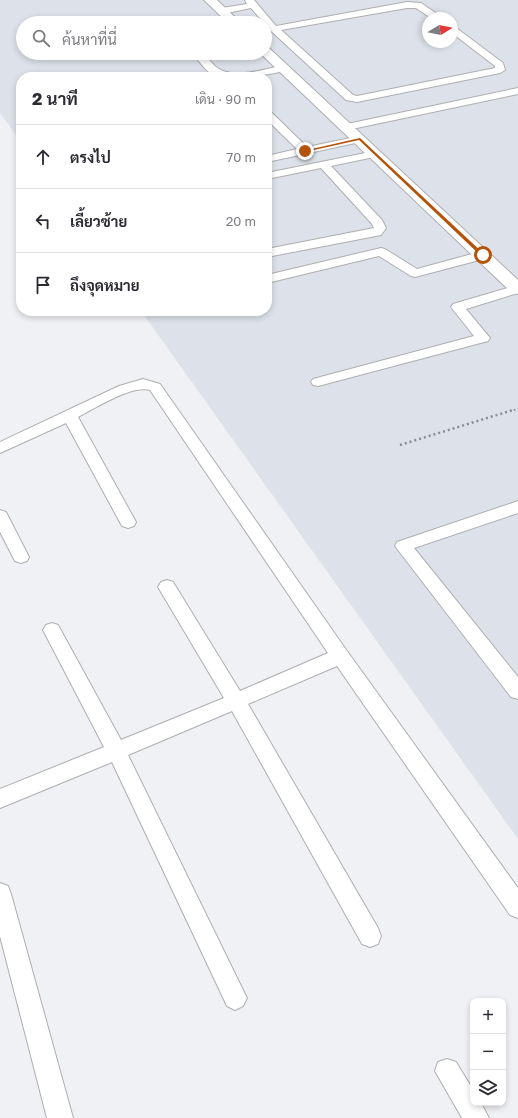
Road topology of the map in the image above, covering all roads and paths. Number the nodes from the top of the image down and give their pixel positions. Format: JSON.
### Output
{"nodes":[{"id":1,"x":210,"y":0,"type":"edge"},
{"id":2,"x":251,"y":3,"type":"edge"},
{"id":3,"x":222,"y":11,"type":"junction"},
{"id":4,"x":428,"y":12,"type":"edge"},
{"id":5,"x":227,"y":16,"type":"edge"},
{"id":6,"x":262,"y":16,"type":"edge"},
{"id":7,"x":272,"y":27,"type":"edge"},
{"id":8,"x":274,"y":29,"type":"junction"},
{"id":9,"x":458,"y":34,"type":"edge"},
{"id":10,"x":272,"y":57,"type":"edge"},
{"id":11,"x":203,"y":60,"type":"edge"},
{"id":12,"x":284,"y":68,"type":"junction"},
{"id":13,"x":216,"y":72,"type":"edge"},
{"id":14,"x":263,"y":72,"type":"edge"},
{"id":15,"x":518,"y":91,"type":"edge"},
{"id":16,"x":272,"y":119,"type":"edge"},
{"id":17,"x":347,"y":127,"type":"junction"},
{"id":18,"x":360,"y":139,"type":"junction"},
{"id":19,"x":305,"y":151,"type":"junction"},
{"id":20,"x":375,"y":154,"type":"junction"},
{"id":21,"x":272,"y":158,"type":"edge"},
{"id":22,"x":324,"y":165,"type":"junction"},
{"id":23,"x":272,"y":175,"type":"edge"},
{"id":24,"x":272,"y":252,"type":"edge"},
{"id":25,"x":483,"y":255,"type":"junction"},
{"id":26,"x":272,"y":278,"type":"edge"},
{"id":27,"x":518,"y":289,"type":"edge"},
{"id":28,"x":318,"y":382,"type":"dead end"},
{"id":29,"x":518,"y":409,"type":"edge"},
{"id":30,"x":69,"y":415,"type":"junction"},
{"id":31,"x":400,"y":445,"type":"dead end"},
{"id":32,"x":0,"y":448,"type":"edge"},
{"id":33,"x":518,"y":507,"type":"edge"},
{"id":34,"x":0,"y":516,"type":"edge"},
{"id":35,"x":128,"y":522,"type":"dead end"},
{"id":36,"x":21,"y":557,"type":"dead end"},
{"id":37,"x":167,"y":587,"type":"dead end"},
{"id":38,"x":52,"y":630,"type":"dead end"},
{"id":39,"x":340,"y":656,"type":"junction"},
{"id":40,"x":518,"y":692,"type":"edge"},
{"id":41,"x":236,"y":701,"type":"junction"},
{"id":42,"x":116,"y":750,"type":"junction"},
{"id":43,"x":0,"y":800,"type":"edge"},
{"id":44,"x":0,"y":894,"type":"edge"},
{"id":45,"x":518,"y":907,"type":"edge"},
{"id":46,"x":370,"y":936,"type":"dead end"},
{"id":47,"x":235,"y":998,"type":"dead end"},
{"id":48,"x":447,"y":1071,"type":"dead end"},
{"id":49,"x":60,"y":1118,"type":"edge"},
{"id":50,"x":476,"y":1118,"type":"edge"}],
"edges":[{"from":1,"to":3,"type":"street"},
{"from":2,"to":3,"type":"lane"},
{"from":2,"to":6,"type":"lane"},
{"from":3,"to":5,"type":"street"},
{"from":4,"to":8,"type":"lane"},
{"from":7,"to":8,"type":"lane"},
{"from":8,"to":9,"type":"lane"},
{"from":10,"to":12,"type":"street"},
{"from":11,"to":13,"type":"lane"},
{"from":12,"to":14,"type":"lane"},
{"from":12,"to":17,"type":"street"},
{"from":15,"to":17,"type":"lane"},
{"from":16,"to":19,"type":"lane"},
{"from":17,"to":18,"type":"street"},
{"from":18,"to":19,"type":"lane"},
{"from":18,"to":20,"type":"street"},
{"from":19,"to":21,"type":"lane"},
{"from":20,"to":22,"type":"lane"},
{"from":20,"to":25,"type":"street"},
{"from":22,"to":23,"type":"lane"},
{"from":22,"to":24,"type":"lane"},
{"from":25,"to":26,"type":"lane"},
{"from":25,"to":27,"type":"street"},
{"from":27,"to":28,"type":"lane"},
{"from":29,"to":31,"type":"path"},
{"from":30,"to":32,"type":"lane"},
{"from":30,"to":35,"type":"lane"},
{"from":30,"to":39,"type":"lane"},
{"from":33,"to":40,"type":"lane"},
{"from":34,"to":36,"type":"lane"},
{"from":37,"to":41,"type":"lane"},
{"from":38,"to":42,"type":"lane"},
{"from":39,"to":41,"type":"lane"},
{"from":39,"to":45,"type":"lane"},
{"from":41,"to":42,"type":"lane"},
{"from":41,"to":46,"type":"lane"},
{"from":42,"to":43,"type":"lane"},
{"from":42,"to":47,"type":"lane"},
{"from":44,"to":49,"type":"lane"},
{"from":48,"to":50,"type":"lane"}]}
